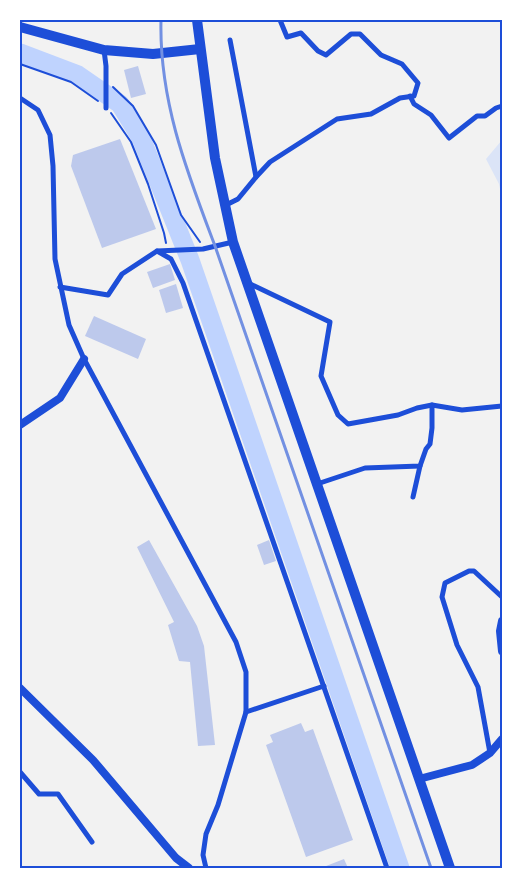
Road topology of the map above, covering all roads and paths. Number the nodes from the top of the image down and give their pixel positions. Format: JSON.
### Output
{"nodes":[{"id":1,"x":197,"y":20,"type":"edge"},
{"id":2,"x":280,"y":20,"type":"edge"},
{"id":3,"x":20,"y":27,"type":"edge"},
{"id":4,"x":230,"y":40,"type":"dead end"},
{"id":5,"x":200,"y":49,"type":"junction"},
{"id":6,"x":104,"y":50,"type":"junction"},
{"id":7,"x":20,"y":64,"type":"edge"},
{"id":8,"x":106,"y":80,"type":"junction"},
{"id":9,"x":410,"y":96,"type":"junction"},
{"id":10,"x":20,"y":98,"type":"edge"},
{"id":11,"x":502,"y":106,"type":"edge"},
{"id":12,"x":106,"y":108,"type":"junction"},
{"id":13,"x":256,"y":177,"type":"junction"},
{"id":14,"x":225,"y":206,"type":"junction"},
{"id":15,"x":233,"y":242,"type":"junction"},
{"id":16,"x":201,"y":249,"type":"junction"},
{"id":17,"x":167,"y":250,"type":"junction"},
{"id":18,"x":158,"y":251,"type":"junction"},
{"id":19,"x":247,"y":283,"type":"junction"},
{"id":20,"x":60,"y":287,"type":"junction"},
{"id":21,"x":84,"y":359,"type":"junction"},
{"id":22,"x":432,"y":406,"type":"junction"},
{"id":23,"x":502,"y":406,"type":"edge"},
{"id":24,"x":20,"y":425,"type":"edge"},
{"id":25,"x":420,"y":466,"type":"junction"},
{"id":26,"x":317,"y":484,"type":"junction"},
{"id":27,"x":413,"y":497,"type":"dead end"},
{"id":28,"x":502,"y":597,"type":"edge"},
{"id":29,"x":502,"y":622,"type":"edge"},
{"id":30,"x":502,"y":651,"type":"edge"},
{"id":31,"x":324,"y":686,"type":"junction"},
{"id":32,"x":20,"y":688,"type":"edge"},
{"id":33,"x":246,"y":712,"type":"junction"},
{"id":34,"x":502,"y":739,"type":"edge"},
{"id":35,"x":490,"y":754,"type":"junction"},
{"id":36,"x":20,"y":772,"type":"edge"},
{"id":37,"x":419,"y":779,"type":"junction"},
{"id":38,"x":92,"y":842,"type":"dead end"},
{"id":39,"x":189,"y":868,"type":"edge"},
{"id":40,"x":206,"y":868,"type":"edge"},
{"id":41,"x":387,"y":868,"type":"edge"},
{"id":42,"x":450,"y":868,"type":"edge"}],
"edges":[{"from":1,"to":5,"type":"main road"},
{"from":2,"to":9,"type":"street"},
{"from":3,"to":6,"type":"main road"},
{"from":4,"to":13,"type":"street"},
{"from":5,"to":6,"type":"main road"},
{"from":5,"to":14,"type":"main road"},
{"from":6,"to":8,"type":"street"},
{"from":7,"to":12,"type":"path"},
{"from":8,"to":12,"type":"street"},
{"from":8,"to":16,"type":"path"},
{"from":9,"to":11,"type":"street"},
{"from":9,"to":13,"type":"street"},
{"from":10,"to":20,"type":"street"},
{"from":12,"to":17,"type":"path"},
{"from":13,"to":14,"type":"street"},
{"from":14,"to":15,"type":"main road"},
{"from":15,"to":16,"type":"street"},
{"from":15,"to":19,"type":"main road"},
{"from":16,"to":17,"type":"street"},
{"from":17,"to":18,"type":"street"},
{"from":18,"to":20,"type":"street"},
{"from":18,"to":31,"type":"street"},
{"from":19,"to":22,"type":"street"},
{"from":19,"to":26,"type":"main road"},
{"from":20,"to":21,"type":"street"},
{"from":21,"to":24,"type":"street"},
{"from":21,"to":33,"type":"street"},
{"from":22,"to":23,"type":"street"},
{"from":22,"to":25,"type":"street"},
{"from":25,"to":26,"type":"street"},
{"from":25,"to":27,"type":"street"},
{"from":26,"to":37,"type":"main road"},
{"from":28,"to":35,"type":"street"},
{"from":29,"to":30,"type":"street"},
{"from":31,"to":33,"type":"street"},
{"from":31,"to":41,"type":"street"},
{"from":32,"to":39,"type":"street"},
{"from":33,"to":40,"type":"street"},
{"from":34,"to":35,"type":"street"},
{"from":35,"to":37,"type":"street"},
{"from":36,"to":38,"type":"street"},
{"from":37,"to":42,"type":"main road"}]}
